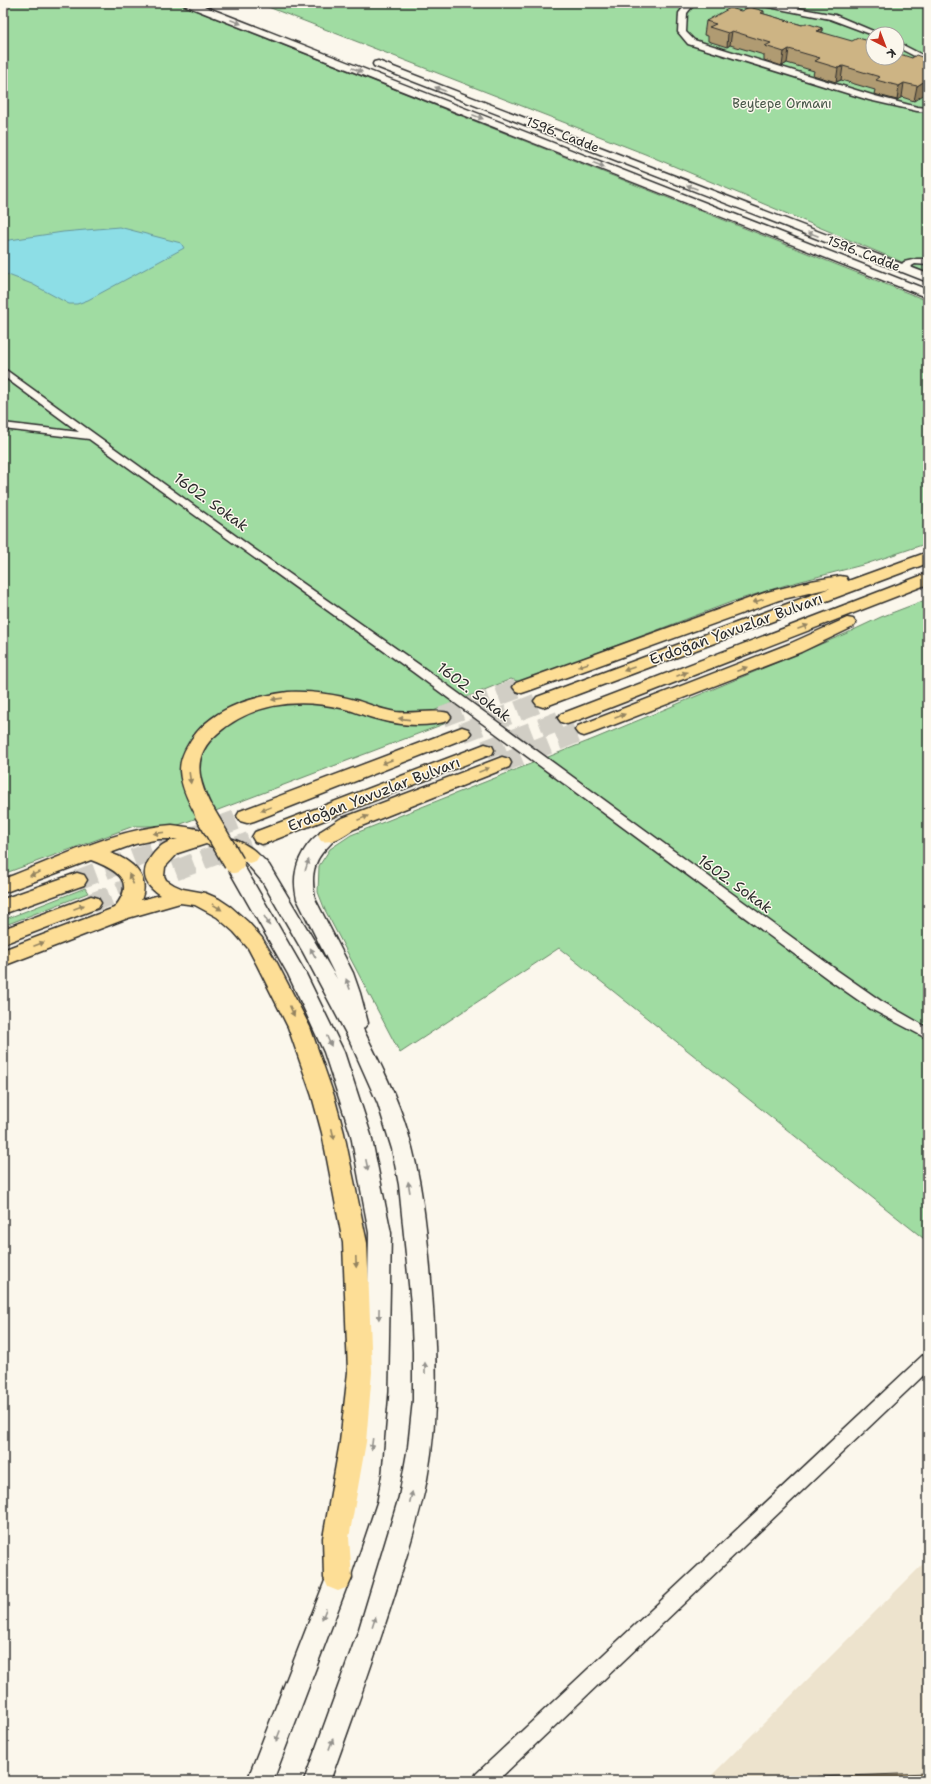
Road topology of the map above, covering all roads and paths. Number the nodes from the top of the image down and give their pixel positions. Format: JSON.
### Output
{"nodes":[{"id":1,"x":187,"y":3,"type":"edge"},
{"id":2,"x":691,"y":3,"type":"edge"},
{"id":3,"x":758,"y":3,"type":"edge"},
{"id":4,"x":803,"y":3,"type":"edge"},
{"id":5,"x":816,"y":14,"type":"junction"},
{"id":6,"x":865,"y":30,"type":"edge"},
{"id":7,"x":905,"y":48,"type":"edge"},
{"id":8,"x":928,"y":60,"type":"edge"},
{"id":9,"x":369,"y":61,"type":"dead end"},
{"id":10,"x":928,"y":110,"type":"edge"},
{"id":11,"x":928,"y":262,"type":"edge"},
{"id":12,"x":901,"y":269,"type":"junction"},
{"id":13,"x":928,"y":278,"type":"edge"},
{"id":14,"x":928,"y":294,"type":"edge"},
{"id":15,"x":4,"y":374,"type":"edge"},
{"id":16,"x":3,"y":426,"type":"edge"},
{"id":17,"x":92,"y":436,"type":"junction"},
{"id":18,"x":928,"y":557,"type":"edge"},
{"id":19,"x":878,"y":576,"type":"junction"},
{"id":20,"x":928,"y":578,"type":"edge"},
{"id":21,"x":896,"y":591,"type":"junction"},
{"id":22,"x":522,"y":687,"type":"tunnel mouth"},
{"id":23,"x":543,"y":701,"type":"tunnel mouth"},
{"id":24,"x":442,"y":718,"type":"tunnel mouth"},
{"id":25,"x":567,"y":718,"type":"tunnel mouth"},
{"id":26,"x":584,"y":730,"type":"tunnel mouth"},
{"id":27,"x":462,"y":733,"type":"tunnel mouth"},
{"id":28,"x":486,"y":750,"type":"tunnel mouth"},
{"id":29,"x":502,"y":763,"type":"tunnel mouth"},
{"id":30,"x":247,"y":816,"type":"tunnel mouth"},
{"id":31,"x":328,"y":836,"type":"joint"},
{"id":32,"x":206,"y":837,"type":"junction"},
{"id":33,"x":262,"y":837,"type":"tunnel mouth"},
{"id":34,"x":90,"y":853,"type":"junction"},
{"id":35,"x":241,"y":860,"type":"junction"},
{"id":36,"x":77,"y":880,"type":"tunnel mouth"},
{"id":37,"x":3,"y":886,"type":"edge"},
{"id":38,"x":180,"y":896,"type":"junction"},
{"id":39,"x":91,"y":902,"type":"tunnel mouth"},
{"id":40,"x":3,"y":907,"type":"edge"},
{"id":41,"x":121,"y":913,"type":"junction"},
{"id":42,"x":3,"y":937,"type":"edge"},
{"id":43,"x":3,"y":958,"type":"edge"},
{"id":44,"x":928,"y":1034,"type":"edge"},
{"id":45,"x":364,"y":1049,"type":"junction"},
{"id":46,"x":928,"y":1361,"type":"edge"},
{"id":47,"x":338,"y":1578,"type":"junction"},
{"id":48,"x":260,"y":1781,"type":"edge"},
{"id":49,"x":317,"y":1781,"type":"edge"},
{"id":50,"x":482,"y":1781,"type":"edge"}],
"edges":[{"from":1,"to":14,"type":"main road","name":"1596. Cadde","one_way":true},
{"from":2,"to":10,"type":"street"},
{"from":3,"to":5,"type":"street"},
{"from":4,"to":5,"type":"street"},
{"from":5,"to":6,"type":"street"},
{"from":7,"to":8,"type":"street"},
{"from":12,"to":9,"type":"main road","name":"1596. Cadde","one_way":true},
{"from":11,"to":12,"type":"street"},
{"from":12,"to":13,"type":"main road","name":"1596. Cadde"},
{"from":15,"to":17,"type":"street","name":"1602. Sokak"},
{"from":16,"to":17,"type":"street"},
{"from":17,"to":44,"type":"street","name":"1602. Sokak"},
{"from":18,"to":19,"type":"main road","name":"Erdoğan Yavuzlar Bulvarı"},
{"from":19,"to":22,"type":"main road","one_way":true},
{"from":19,"to":23,"type":"main road","name":"Erdoğan Yavuzlar Bulvarı","one_way":true},
{"from":20,"to":21,"type":"main road","name":"Erdoğan Yavuzlar Bulvarı"},
{"from":25,"to":21,"type":"main road","name":"Erdoğan Yavuzlar Bulvarı","one_way":true},
{"from":26,"to":21,"type":"main road","one_way":true},
{"from":24,"to":35,"type":"main road","one_way":true,"bridge":true},
{"from":27,"to":30,"type":"main road","name":"Erdoğan Yavuzlar Bulvarı","one_way":true},
{"from":28,"to":33,"type":"main road","name":"Erdoğan Yavuzlar Bulvarı"},
{"from":31,"to":29,"type":"main road","one_way":true},
{"from":45,"to":31,"type":"main road","one_way":true},
{"from":32,"to":34,"type":"main road","one_way":true},
{"from":32,"to":35,"type":"main road"},
{"from":32,"to":38,"type":"main road"},
{"from":34,"to":37,"type":"main road","one_way":true},
{"from":41,"to":34,"type":"main road","one_way":true},
{"from":45,"to":35,"type":"main road","one_way":true},
{"from":35,"to":47,"type":"main road","one_way":true},
{"from":36,"to":40,"type":"main road"},
{"from":38,"to":41,"type":"main road"},
{"from":38,"to":47,"type":"main road","one_way":true},
{"from":42,"to":39,"type":"main road","one_way":true},
{"from":43,"to":41,"type":"main road","one_way":true},
{"from":49,"to":45,"type":"main road","one_way":true},
{"from":46,"to":50,"type":"street"},
{"from":47,"to":48,"type":"main road","one_way":true}]}
